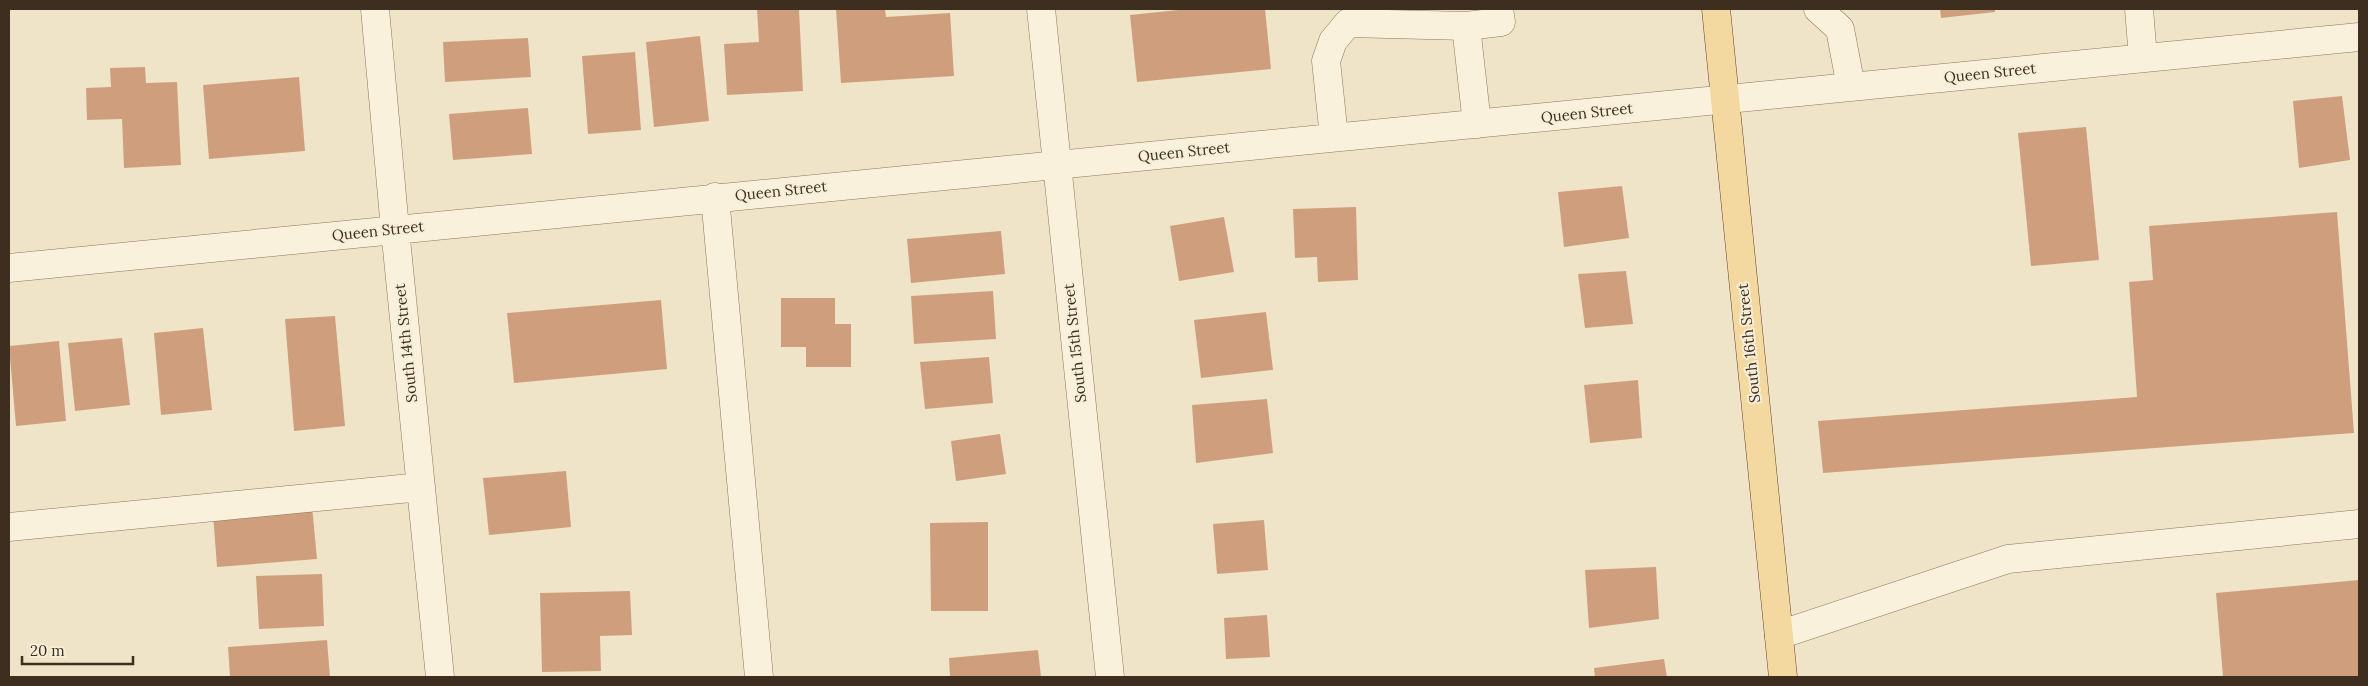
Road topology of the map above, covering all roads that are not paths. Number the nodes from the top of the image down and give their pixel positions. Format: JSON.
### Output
{"nodes":[{"id":1,"x":375,"y":9,"type":"edge"},
{"id":2,"x":1041,"y":9,"type":"edge"},
{"id":3,"x":1499,"y":9,"type":"edge"},
{"id":4,"x":1716,"y":9,"type":"edge"},
{"id":5,"x":1818,"y":9,"type":"edge"},
{"id":6,"x":2139,"y":9,"type":"edge"},
{"id":7,"x":1348,"y":16,"type":"edge"},
{"id":8,"x":1466,"y":26,"type":"junction"},
{"id":9,"x":2359,"y":37,"type":"edge"},
{"id":10,"x":2144,"y":58,"type":"junction"},
{"id":11,"x":1851,"y":87,"type":"junction"},
{"id":12,"x":1725,"y":100,"type":"junction"},
{"id":13,"x":1477,"y":124,"type":"junction"},
{"id":14,"x":1334,"y":137,"type":"junction"},
{"id":15,"x":1056,"y":164,"type":"junction"},
{"id":16,"x":715,"y":197,"type":"junction"},
{"id":17,"x":395,"y":229,"type":"junction"},
{"id":18,"x":9,"y":268,"type":"edge"},
{"id":19,"x":421,"y":486,"type":"junction"},
{"id":20,"x":2359,"y":524,"type":"edge"},
{"id":21,"x":9,"y":527,"type":"edge"},
{"id":22,"x":1778,"y":636,"type":"junction"},
{"id":23,"x":440,"y":677,"type":"edge"},
{"id":24,"x":759,"y":677,"type":"edge"},
{"id":25,"x":1110,"y":677,"type":"edge"},
{"id":26,"x":1783,"y":677,"type":"edge"}],
"edges":[{"from":1,"to":17,"type":"street","name":"South 14th Street"},
{"from":2,"to":15,"type":"street","name":"South 15th Street"},
{"from":3,"to":8,"type":"street"},
{"from":4,"to":12,"type":"main road","name":"South 16th Street"},
{"from":5,"to":11,"type":"street"},
{"from":6,"to":10,"type":"street"},
{"from":7,"to":8,"type":"street"},
{"from":7,"to":14,"type":"street"},
{"from":8,"to":13,"type":"street"},
{"from":9,"to":10,"type":"street","name":"Queen Street"},
{"from":10,"to":11,"type":"street","name":"Queen Street"},
{"from":11,"to":12,"type":"street","name":"Queen Street"},
{"from":12,"to":13,"type":"street","name":"Queen Street"},
{"from":12,"to":22,"type":"main road","name":"South 16th Street"},
{"from":13,"to":14,"type":"street","name":"Queen Street"},
{"from":14,"to":15,"type":"street","name":"Queen Street"},
{"from":15,"to":16,"type":"street","name":"Queen Street"},
{"from":15,"to":25,"type":"street","name":"South 15th Street"},
{"from":16,"to":17,"type":"street","name":"Queen Street"},
{"from":16,"to":24,"type":"street"},
{"from":17,"to":18,"type":"street","name":"Queen Street"},
{"from":17,"to":19,"type":"street","name":"South 14th Street"},
{"from":19,"to":21,"type":"street"},
{"from":19,"to":23,"type":"street","name":"South 14th Street"},
{"from":20,"to":22,"type":"street"},
{"from":22,"to":26,"type":"main road","name":"South 16th Street"}]}
